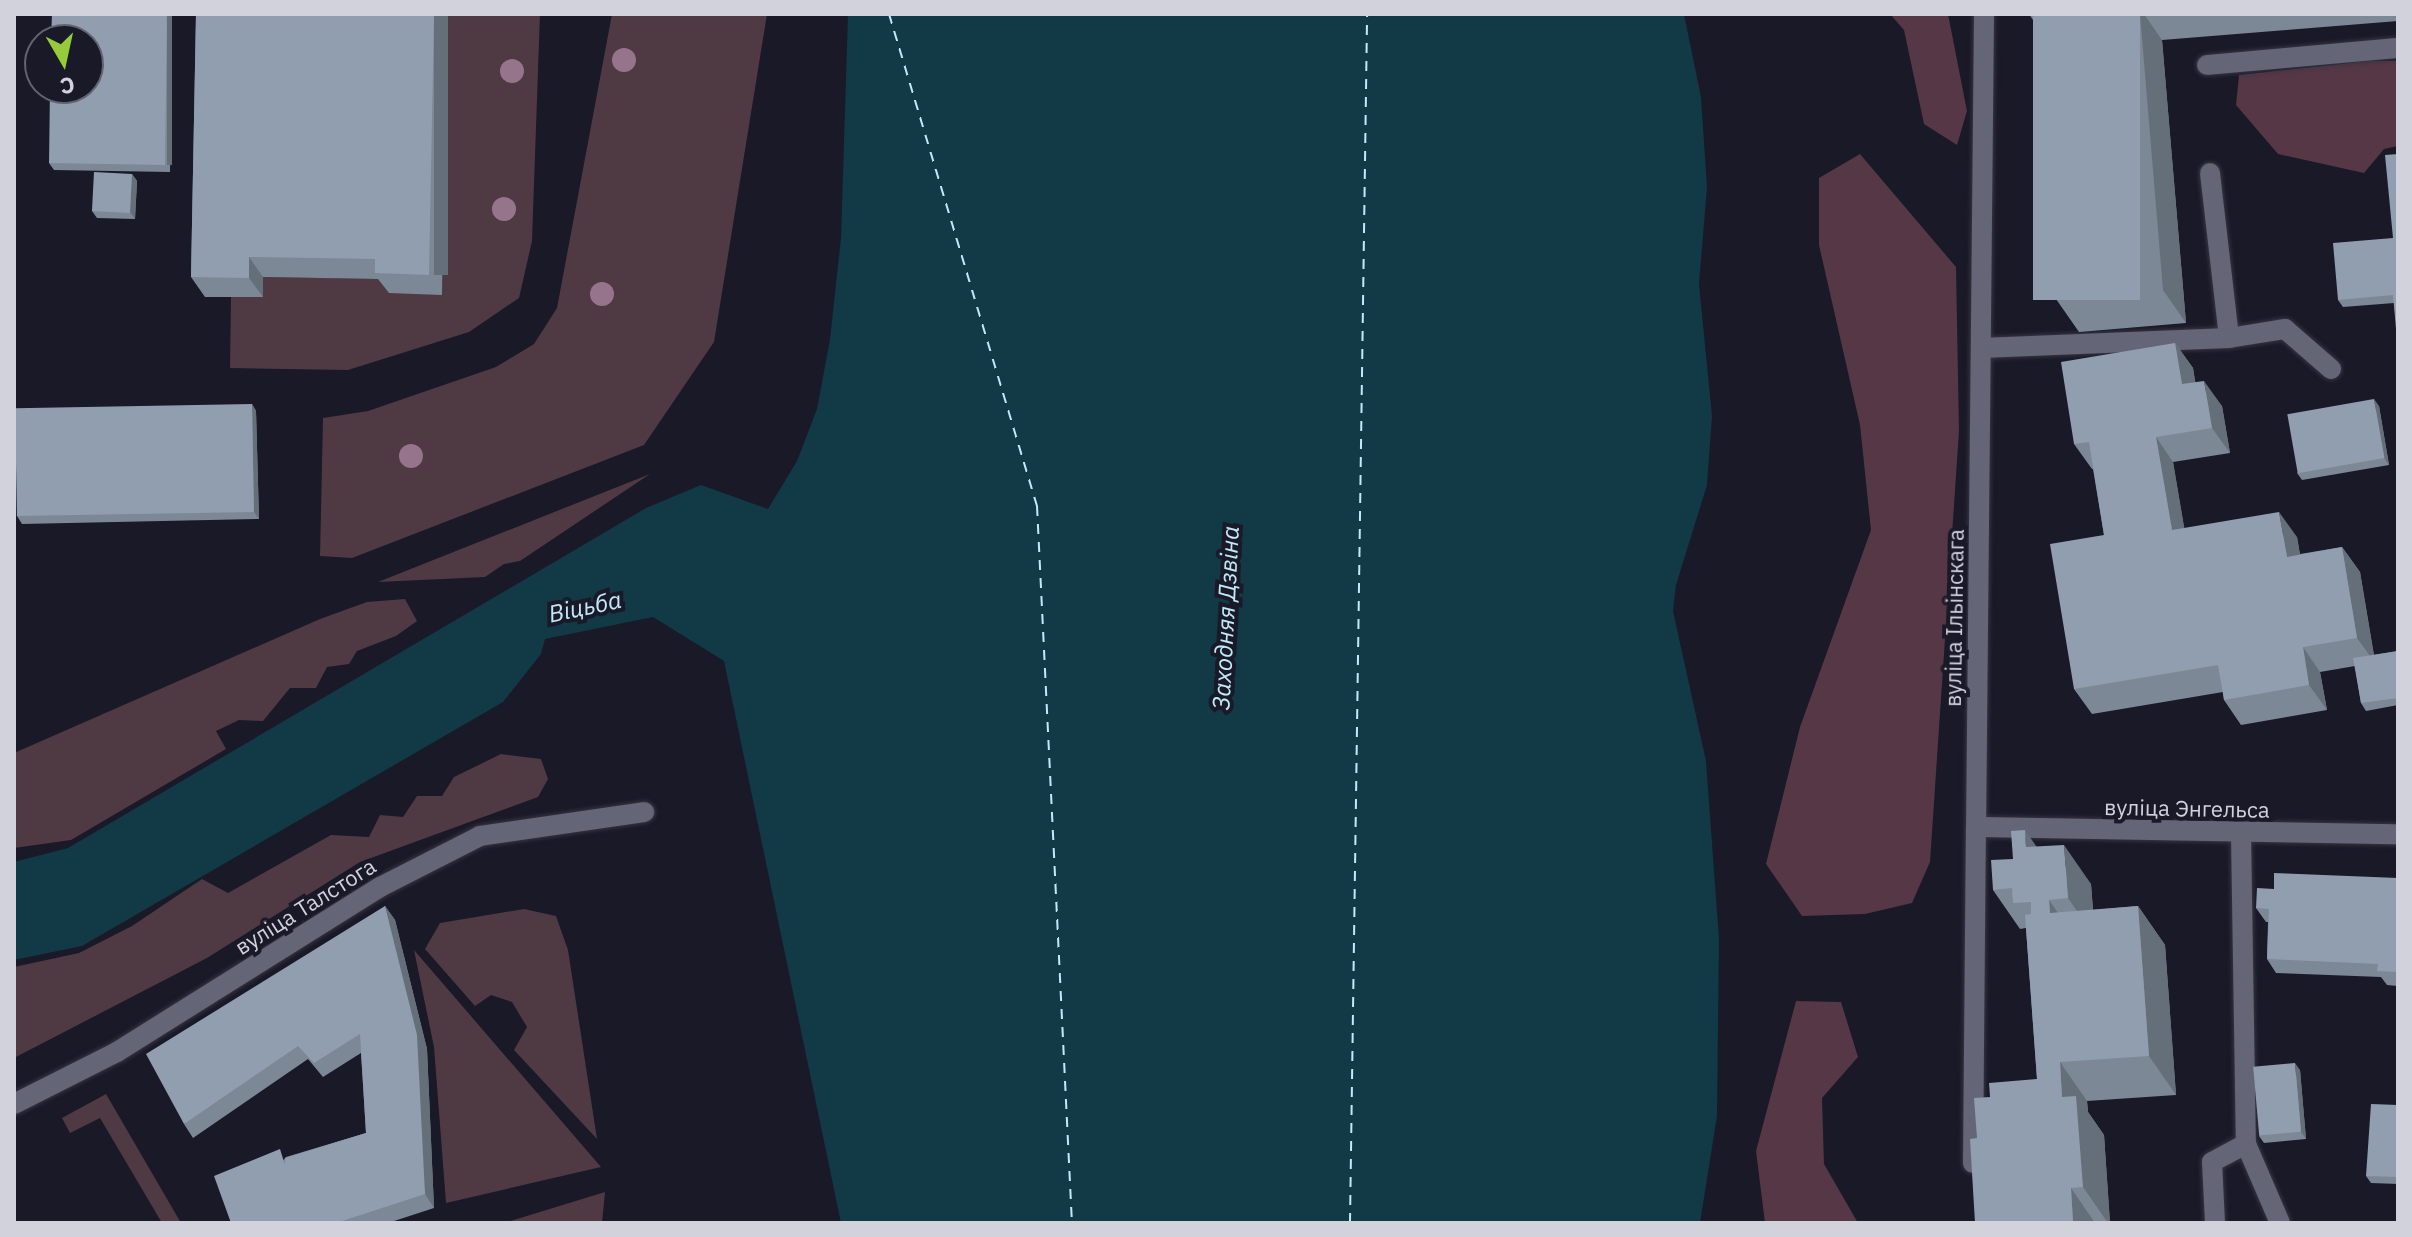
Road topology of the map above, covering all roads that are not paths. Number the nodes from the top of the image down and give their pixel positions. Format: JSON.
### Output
{"nodes":[{"id":1,"x":1984,"y":14,"type":"edge"},
{"id":2,"x":2398,"y":48,"type":"edge"},
{"id":3,"x":2207,"y":65,"type":"dead end"},
{"id":4,"x":2210,"y":173,"type":"dead end"},
{"id":5,"x":2229,"y":338,"type":"junction"},
{"id":6,"x":1981,"y":348,"type":"junction"},
{"id":7,"x":2331,"y":369,"type":"dead end"},
{"id":8,"x":644,"y":812,"type":"dead end"},
{"id":9,"x":1976,"y":827,"type":"junction"},
{"id":10,"x":2241,"y":833,"type":"junction"},
{"id":11,"x":2398,"y":834,"type":"edge"},
{"id":12,"x":14,"y":1104,"type":"edge"},
{"id":13,"x":2246,"y":1144,"type":"junction"},
{"id":14,"x":1975,"y":1183,"type":"edge"},
{"id":15,"x":2215,"y":1223,"type":"edge"},
{"id":16,"x":2280,"y":1223,"type":"edge"}],
"edges":[{"from":1,"to":6,"type":"street","name":"вуліца Ільінскага"},
{"from":2,"to":3,"type":"street"},
{"from":4,"to":5,"type":"street"},
{"from":5,"to":6,"type":"street"},
{"from":5,"to":7,"type":"street"},
{"from":6,"to":9,"type":"street","name":"вуліца Ільінскага"},
{"from":8,"to":12,"type":"street","name":"вуліца Талстога"},
{"from":9,"to":10,"type":"street","name":"вуліца Энгельса"},
{"from":9,"to":14,"type":"street","name":"вуліца Ільінскага"},
{"from":10,"to":11,"type":"street","name":"вуліца Энгельса"},
{"from":10,"to":13,"type":"street"},
{"from":13,"to":15,"type":"street"},
{"from":13,"to":16,"type":"street"}]}
